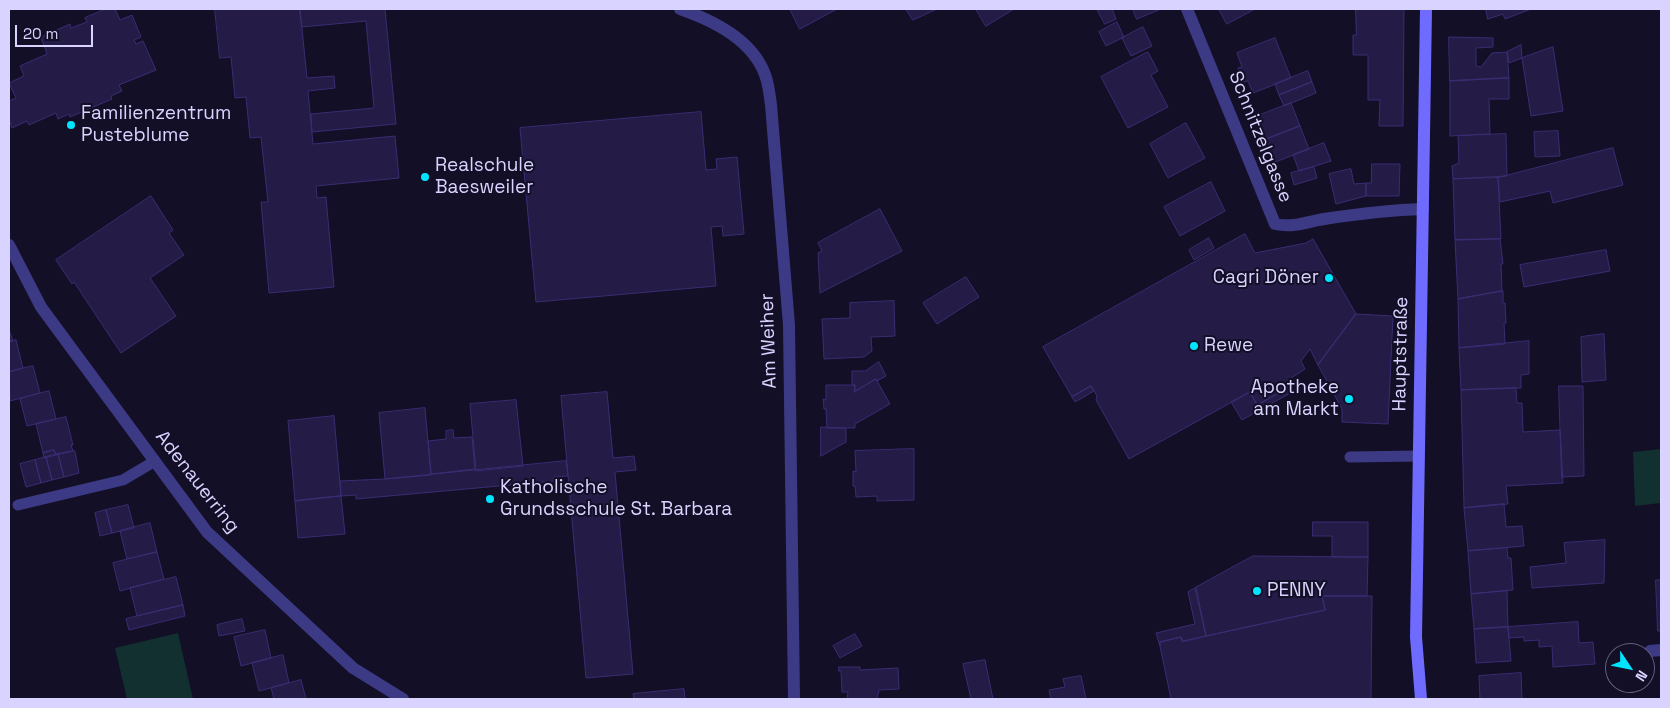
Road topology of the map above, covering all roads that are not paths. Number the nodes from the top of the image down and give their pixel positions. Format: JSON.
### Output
{"nodes":[{"id":1,"x":680,"y":9,"type":"edge"},
{"id":2,"x":1187,"y":9,"type":"edge"},
{"id":3,"x":1426,"y":9,"type":"edge"},
{"id":4,"x":700,"y":12,"type":"edge"},
{"id":5,"x":1423,"y":208,"type":"junction"},
{"id":6,"x":9,"y":245,"type":"edge"},
{"id":7,"x":1419,"y":456,"type":"junction"},
{"id":8,"x":1350,"y":457,"type":"dead end"},
{"id":9,"x":155,"y":461,"type":"junction"},
{"id":10,"x":18,"y":505,"type":"dead end"},
{"id":11,"x":403,"y":699,"type":"edge"},
{"id":12,"x":794,"y":699,"type":"edge"},
{"id":13,"x":1421,"y":699,"type":"edge"}],
"edges":[{"from":1,"to":4,"type":"street","name":"Am Weiher"},
{"from":2,"to":5,"type":"street","name":"Schnitzelgasse"},
{"from":3,"to":5,"type":"main road","name":"Hauptstraße"},
{"from":4,"to":12,"type":"street","name":"Am Weiher"},
{"from":5,"to":7,"type":"main road","name":"Hauptstraße"},
{"from":6,"to":9,"type":"street","name":"Adenauerring"},
{"from":7,"to":8,"type":"lane"},
{"from":7,"to":13,"type":"main road","name":"Hauptstraße"},
{"from":9,"to":10,"type":"lane"},
{"from":9,"to":11,"type":"street","name":"Adenauerring"}]}
